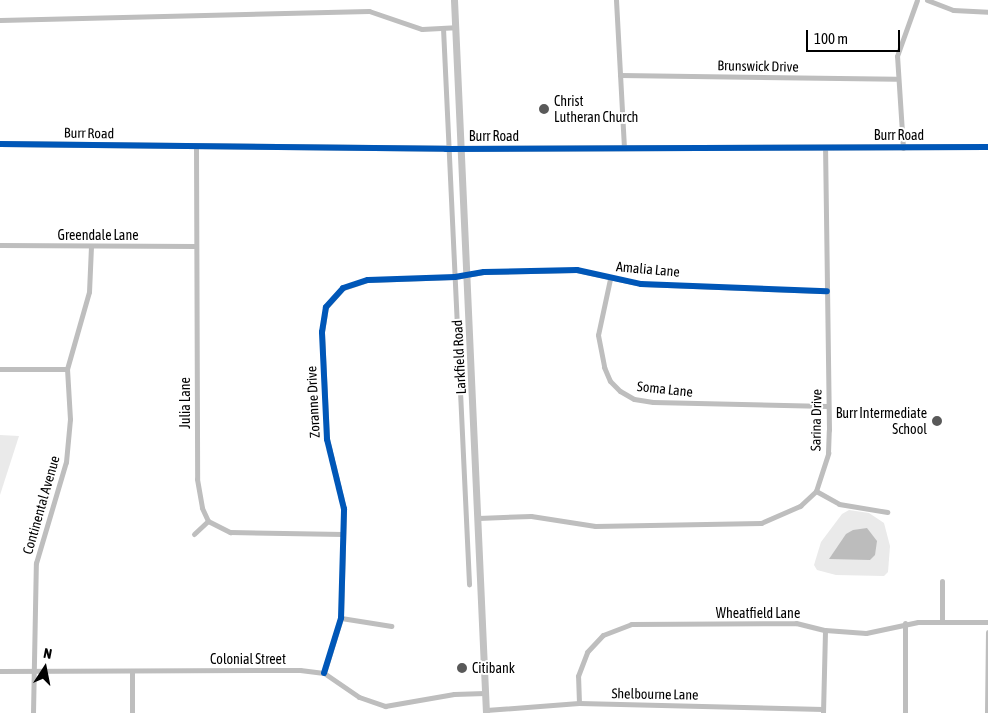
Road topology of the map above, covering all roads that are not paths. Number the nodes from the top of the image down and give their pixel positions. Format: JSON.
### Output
{"nodes":[{"id":1,"x":454,"y":0,"type":"edge"},
{"id":2,"x":616,"y":0,"type":"edge"},
{"id":3,"x":917,"y":0,"type":"edge"},
{"id":4,"x":927,"y":0,"type":"edge"},
{"id":5,"x":988,"y":12,"type":"edge"},
{"id":6,"x":0,"y":20,"type":"edge"},
{"id":7,"x":455,"y":27,"type":"junction"},
{"id":8,"x":444,"y":28,"type":"junction"},
{"id":9,"x":620,"y":75,"type":"junction"},
{"id":10,"x":896,"y":79,"type":"junction"},
{"id":11,"x":0,"y":144,"type":"edge"},
{"id":12,"x":196,"y":146,"type":"junction"},
{"id":13,"x":624,"y":147,"type":"junction"},
{"id":14,"x":988,"y":147,"type":"edge"},
{"id":15,"x":825,"y":148,"type":"junction"},
{"id":16,"x":903,"y":148,"type":"junction"},
{"id":17,"x":451,"y":149,"type":"junction"},
{"id":18,"x":461,"y":149,"type":"junction"},
{"id":19,"x":0,"y":245,"type":"edge"},
{"id":20,"x":91,"y":246,"type":"junction"},
{"id":21,"x":195,"y":246,"type":"junction"},
{"id":22,"x":468,"y":274,"type":"junction"},
{"id":23,"x":455,"y":277,"type":"junction"},
{"id":24,"x":610,"y":279,"type":"junction"},
{"id":25,"x":827,"y":290,"type":"junction"},
{"id":26,"x":0,"y":369,"type":"edge"},
{"id":27,"x":67,"y":369,"type":"junction"},
{"id":28,"x":828,"y":406,"type":"junction"},
{"id":29,"x":816,"y":491,"type":"junction"},
{"id":30,"x":888,"y":512,"type":"dead end"},
{"id":31,"x":478,"y":518,"type":"junction"},
{"id":32,"x":208,"y":521,"type":"junction"},
{"id":33,"x":194,"y":534,"type":"dead end"},
{"id":34,"x":343,"y":534,"type":"junction"},
{"id":35,"x":942,"y":581,"type":"dead end"},
{"id":36,"x":469,"y":584,"type":"dead end"},
{"id":37,"x":341,"y":618,"type":"junction"},
{"id":38,"x":942,"y":621,"type":"junction"},
{"id":39,"x":988,"y":622,"type":"edge"},
{"id":40,"x":905,"y":623,"type":"junction"},
{"id":41,"x":391,"y":626,"type":"dead end"},
{"id":42,"x":825,"y":630,"type":"junction"},
{"id":43,"x":988,"y":632,"type":"edge"},
{"id":44,"x":0,"y":671,"type":"edge"},
{"id":45,"x":33,"y":671,"type":"junction"},
{"id":46,"x":132,"y":671,"type":"junction"},
{"id":47,"x":324,"y":673,"type":"junction"},
{"id":48,"x":485,"y":693,"type":"junction"},
{"id":49,"x":579,"y":703,"type":"junction"},
{"id":50,"x":486,"y":711,"type":"edge"},
{"id":51,"x":823,"y":711,"type":"edge"},
{"id":52,"x":33,"y":713,"type":"edge"},
{"id":53,"x":132,"y":713,"type":"edge"},
{"id":54,"x":905,"y":713,"type":"edge"},
{"id":55,"x":987,"y":713,"type":"edge"}],
"edges":[{"from":1,"to":7,"type":"main road","name":"Larkfield Road"},
{"from":2,"to":9,"type":"street"},
{"from":3,"to":10,"type":"street"},
{"from":4,"to":5,"type":"street"},
{"from":6,"to":8,"type":"street"},
{"from":7,"to":8,"type":"street"},
{"from":7,"to":18,"type":"main road","name":"Larkfield Road"},
{"from":8,"to":17,"type":"street","name":"Larkfield Road"},
{"from":9,"to":10,"type":"street","name":"Brunswick Drive"},
{"from":9,"to":13,"type":"street"},
{"from":10,"to":16,"type":"street"},
{"from":11,"to":12,"type":"street","name":"Burr Road"},
{"from":12,"to":17,"type":"street","name":"Burr Road"},
{"from":12,"to":21,"type":"street","name":"Julia Lane"},
{"from":13,"to":15,"type":"street","name":"Burr Road"},
{"from":13,"to":18,"type":"street","name":"Burr Road"},
{"from":14,"to":16,"type":"street","name":"Burr Road"},
{"from":15,"to":16,"type":"street","name":"Burr Road"},
{"from":15,"to":25,"type":"street","name":"Sarina Drive"},
{"from":17,"to":18,"type":"street","name":"Burr Road"},
{"from":17,"to":23,"type":"street","name":"Larkfield Road"},
{"from":18,"to":22,"type":"main road","name":"Larkfield Road"},
{"from":19,"to":20,"type":"street","name":"Greendale Lane"},
{"from":20,"to":21,"type":"street","name":"Greendale Lane"},
{"from":20,"to":27,"type":"street","name":"Continental Avenue"},
{"from":21,"to":32,"type":"street","name":"Julia Lane"},
{"from":22,"to":23,"type":"street","name":"Zoranne Drive"},
{"from":22,"to":24,"type":"street","name":"Amalia Lane"},
{"from":22,"to":31,"type":"main road","name":"Larkfield Road"},
{"from":23,"to":34,"type":"street","name":"Zoranne Drive"},
{"from":23,"to":36,"type":"street","name":"Larkfield Road"},
{"from":24,"to":25,"type":"street","name":"Amalia Lane"},
{"from":24,"to":28,"type":"street","name":"Soma Lane"},
{"from":25,"to":28,"type":"street","name":"Sarina Drive"},
{"from":26,"to":27,"type":"street"},
{"from":27,"to":45,"type":"street","name":"Continental Avenue"},
{"from":28,"to":29,"type":"street","name":"Sarina Drive"},
{"from":29,"to":30,"type":"street"},
{"from":29,"to":31,"type":"street"},
{"from":31,"to":48,"type":"main road","name":"Larkfield Road"},
{"from":32,"to":33,"type":"street"},
{"from":32,"to":34,"type":"street"},
{"from":34,"to":37,"type":"street","name":"Zoranne Drive"},
{"from":35,"to":38,"type":"street"},
{"from":37,"to":41,"type":"street"},
{"from":37,"to":47,"type":"street","name":"Zoranne Drive"},
{"from":38,"to":39,"type":"street","name":"Wheatfield Lane"},
{"from":38,"to":40,"type":"street","name":"Wheatfield Lane"},
{"from":40,"to":42,"type":"street","name":"Wheatfield Lane"},
{"from":40,"to":54,"type":"street"},
{"from":42,"to":49,"type":"street","name":"Wheatfield Lane"},
{"from":42,"to":51,"type":"street"},
{"from":43,"to":55,"type":"street"},
{"from":44,"to":45,"type":"street","name":"Colonial Street"},
{"from":45,"to":46,"type":"street","name":"Colonial Street"},
{"from":45,"to":52,"type":"street","name":"Continental Avenue"},
{"from":46,"to":47,"type":"street","name":"Colonial Street"},
{"from":46,"to":53,"type":"street"},
{"from":47,"to":48,"type":"street"},
{"from":48,"to":50,"type":"main road","name":"Larkfield Road"},
{"from":49,"to":50,"type":"street","name":"Shelbourne Lane"},
{"from":49,"to":51,"type":"street","name":"Shelbourne Lane"}]}
